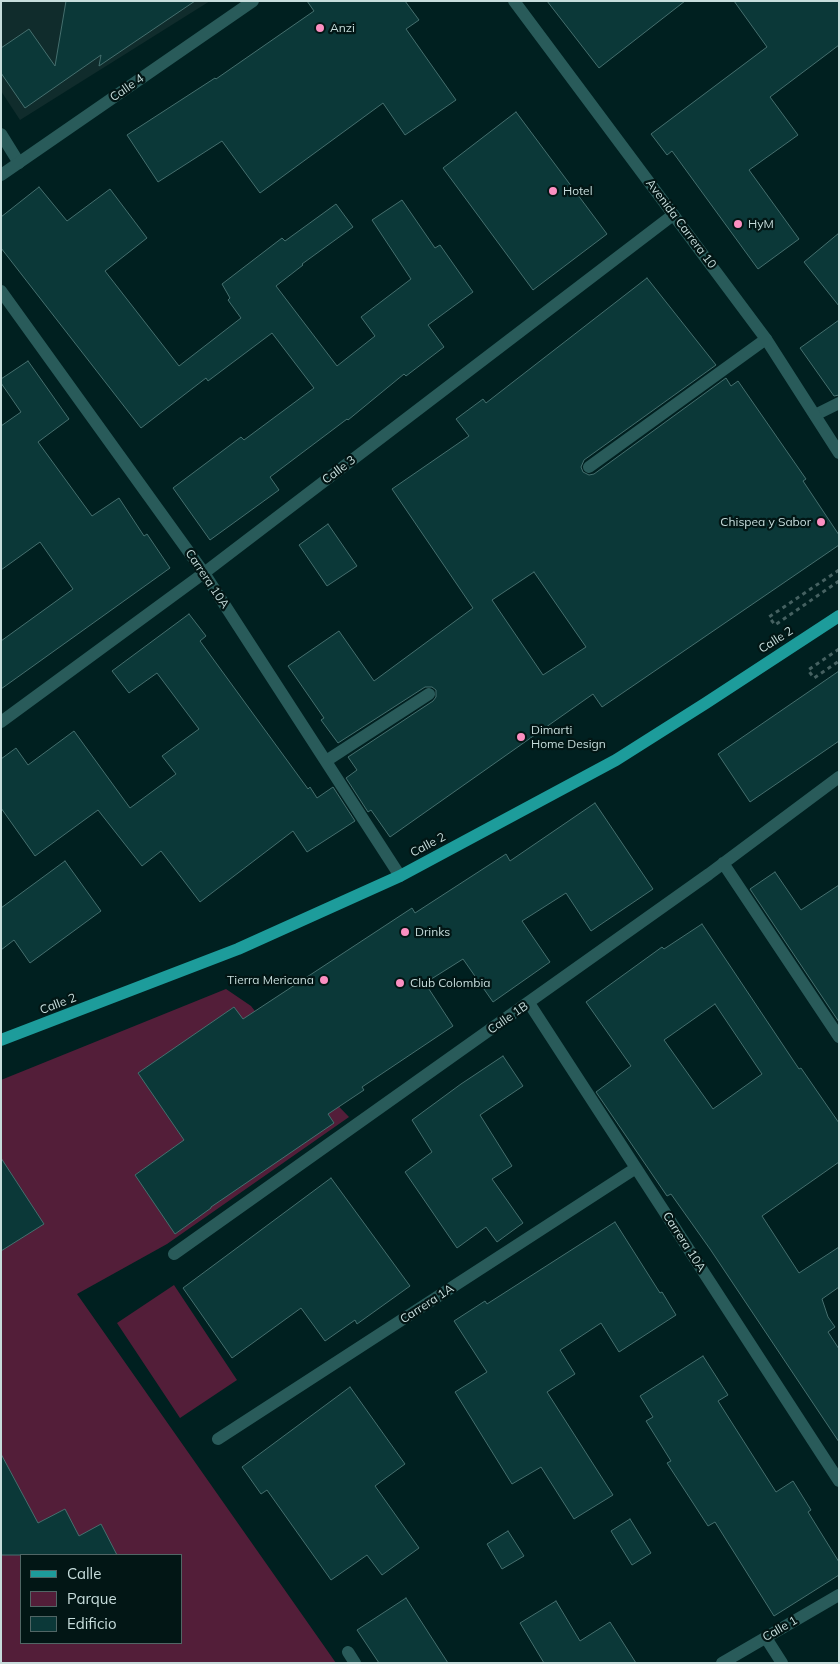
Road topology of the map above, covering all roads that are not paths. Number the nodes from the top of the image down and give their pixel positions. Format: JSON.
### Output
{"nodes":[{"id":1,"x":252,"y":1,"type":"edge"},
{"id":2,"x":517,"y":2,"type":"edge"},
{"id":3,"x":1,"y":134,"type":"edge"},
{"id":4,"x":19,"y":163,"type":"junction"},
{"id":5,"x":1,"y":175,"type":"edge"},
{"id":6,"x":674,"y":215,"type":"junction"},
{"id":7,"x":1,"y":290,"type":"edge"},
{"id":8,"x":766,"y":339,"type":"junction"},
{"id":9,"x":839,"y":403,"type":"edge"},
{"id":10,"x":815,"y":415,"type":"junction"},
{"id":11,"x":839,"y":453,"type":"edge"},
{"id":12,"x":589,"y":467,"type":"dead end"},
{"id":13,"x":204,"y":573,"type":"junction"},
{"id":14,"x":839,"y":616,"type":"edge"},
{"id":15,"x":429,"y":694,"type":"dead end"},
{"id":16,"x":1,"y":722,"type":"edge"},
{"id":17,"x":326,"y":761,"type":"junction"},
{"id":18,"x":839,"y":777,"type":"edge"},
{"id":19,"x":724,"y":863,"type":"junction"},
{"id":20,"x":400,"y":876,"type":"junction"},
{"id":21,"x":529,"y":1003,"type":"junction"},
{"id":22,"x":839,"y":1037,"type":"edge"},
{"id":23,"x":1,"y":1040,"type":"edge"},
{"id":24,"x":636,"y":1168,"type":"junction"},
{"id":25,"x":174,"y":1254,"type":"dead end"},
{"id":26,"x":218,"y":1439,"type":"dead end"},
{"id":27,"x":839,"y":1481,"type":"edge"},
{"id":28,"x":839,"y":1596,"type":"edge"},
{"id":29,"x":766,"y":1638,"type":"junction"},
{"id":30,"x":722,"y":1663,"type":"edge"},
{"id":31,"x":782,"y":1663,"type":"edge"}],
"edges":[{"from":1,"to":4,"type":"street","name":"Calle 4"},
{"from":2,"to":6,"type":"street","name":"Avenida Carrera 10"},
{"from":3,"to":4,"type":"street"},
{"from":4,"to":5,"type":"street","name":"Calle 4"},
{"from":6,"to":8,"type":"street","name":"Avenida Carrera 10"},
{"from":6,"to":13,"type":"street","name":"Calle 3"},
{"from":7,"to":13,"type":"street","name":"Carrera 10A"},
{"from":8,"to":10,"type":"street","name":"Avenida Carrera 10"},
{"from":8,"to":12,"type":"street"},
{"from":9,"to":10,"type":"street"},
{"from":10,"to":11,"type":"street","name":"Avenida Carrera 10"},
{"from":13,"to":16,"type":"street","name":"Calle 3"},
{"from":13,"to":17,"type":"street","name":"Carrera 10A"},
{"from":14,"to":20,"type":"main road","name":"Calle 2"},
{"from":15,"to":17,"type":"street"},
{"from":17,"to":20,"type":"street","name":"Carrera 10A"},
{"from":18,"to":19,"type":"street","name":"Calle 1B"},
{"from":19,"to":21,"type":"street","name":"Calle 1B"},
{"from":19,"to":22,"type":"street"},
{"from":20,"to":23,"type":"main road","name":"Calle 2"},
{"from":21,"to":24,"type":"street","name":"Carrera 10A"},
{"from":21,"to":25,"type":"street","name":"Calle 1B"},
{"from":24,"to":26,"type":"street","name":"Carrera 1A"},
{"from":24,"to":27,"type":"street","name":"Carrera 10A"},
{"from":28,"to":29,"type":"street","name":"Calle 1"},
{"from":29,"to":30,"type":"street","name":"Calle 1"},
{"from":29,"to":31,"type":"street"}]}
